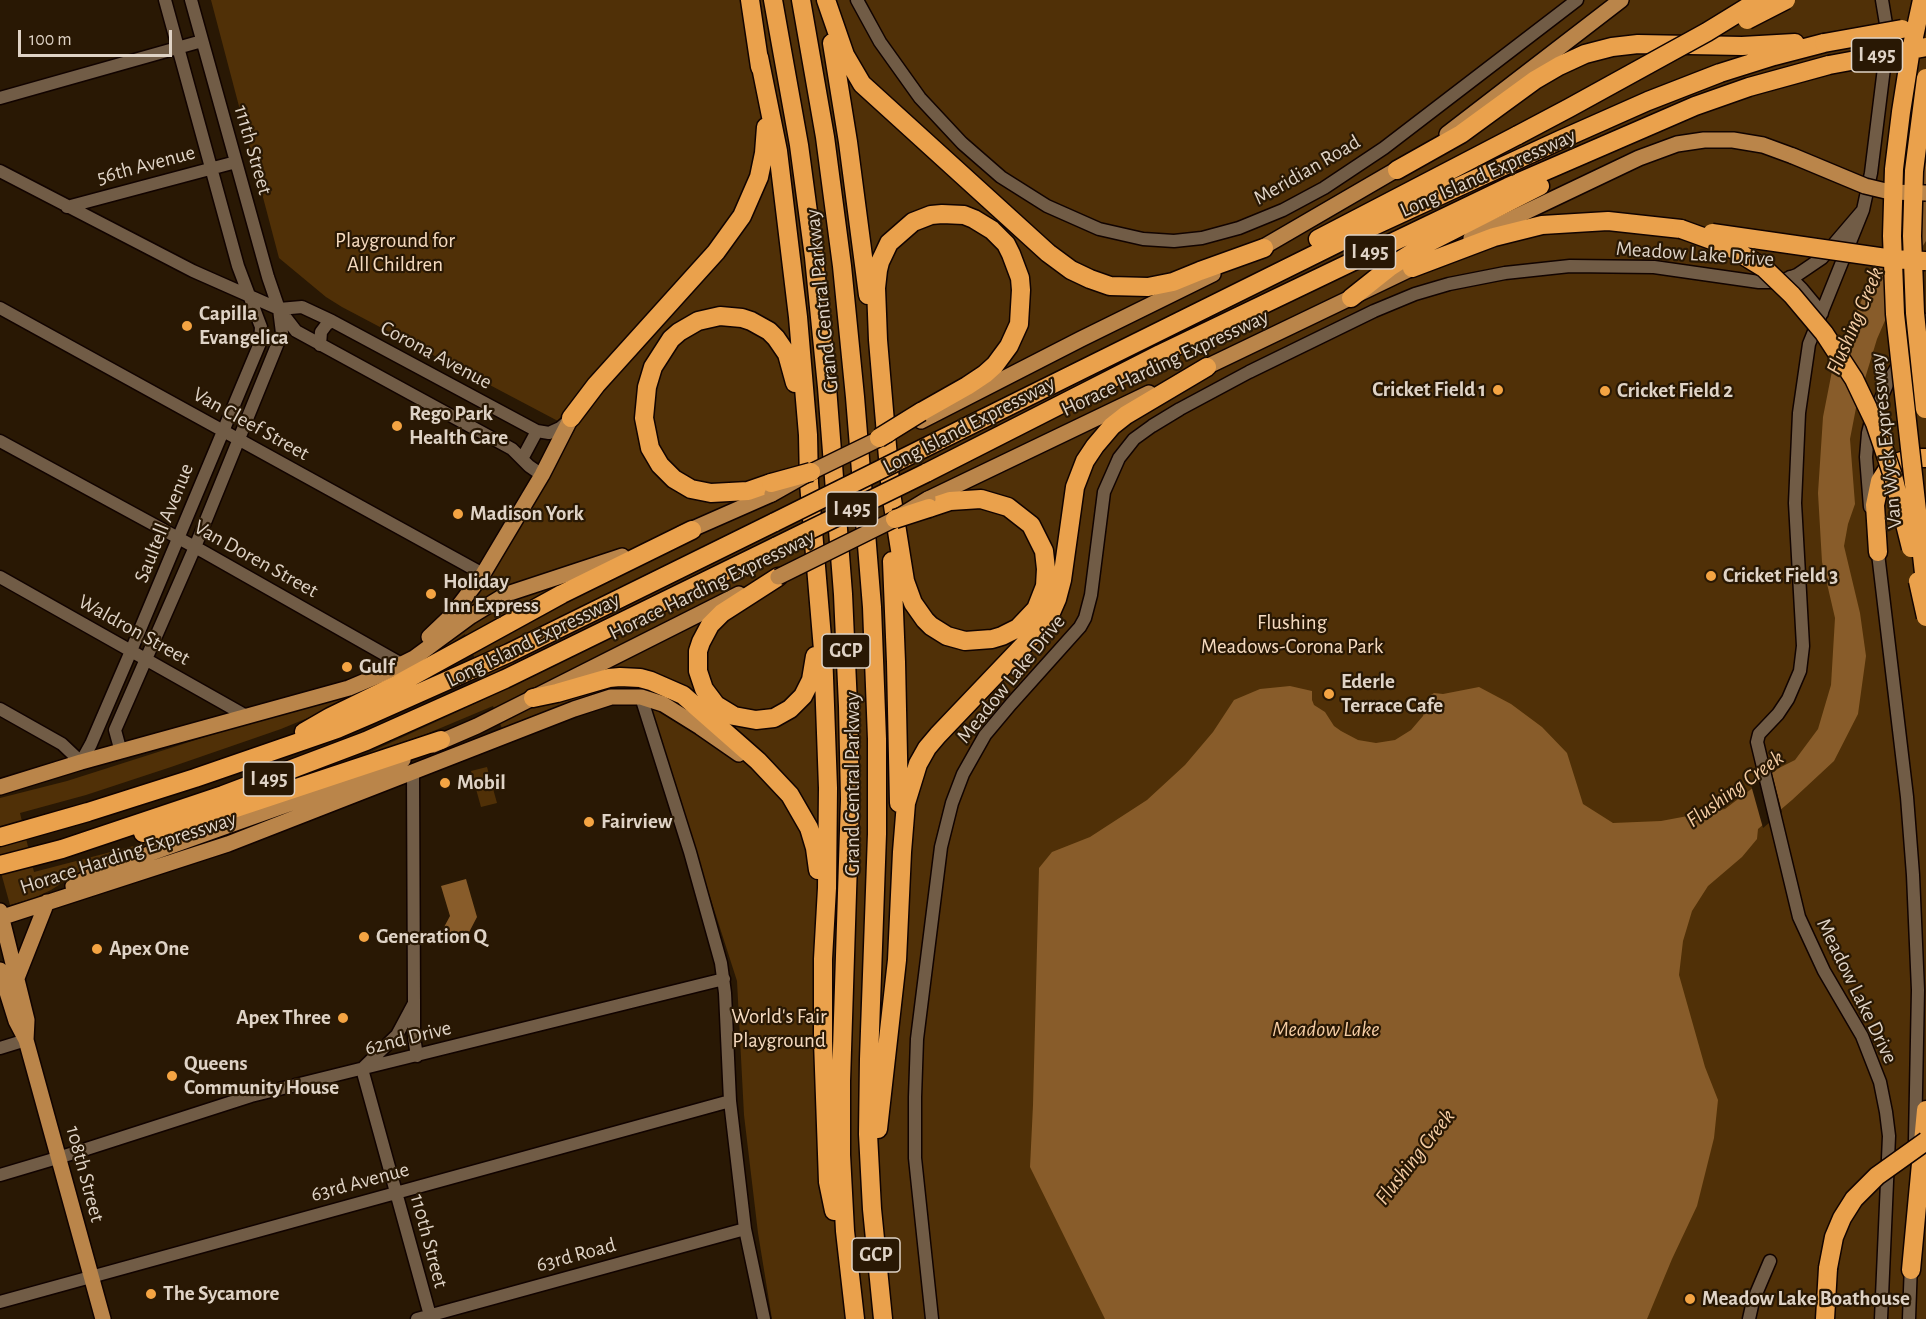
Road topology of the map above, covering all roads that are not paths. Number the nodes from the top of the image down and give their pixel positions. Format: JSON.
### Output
{"nodes":[{"id":1,"x":165,"y":0,"type":"edge"},
{"id":2,"x":191,"y":0,"type":"edge"},
{"id":3,"x":750,"y":0,"type":"edge"},
{"id":4,"x":773,"y":0,"type":"edge"},
{"id":5,"x":801,"y":0,"type":"edge"},
{"id":6,"x":825,"y":0,"type":"edge"},
{"id":7,"x":857,"y":0,"type":"edge"},
{"id":8,"x":1576,"y":0,"type":"edge"},
{"id":9,"x":1620,"y":0,"type":"edge"},
{"id":10,"x":1759,"y":0,"type":"edge"},
{"id":11,"x":1786,"y":0,"type":"edge"},
{"id":12,"x":1882,"y":0,"type":"edge"},
{"id":13,"x":1922,"y":0,"type":"edge"},
{"id":14,"x":1926,"y":25,"type":"edge"},
{"id":15,"x":202,"y":41,"type":"junction"},
{"id":16,"x":1824,"y":43,"type":"junction"},
{"id":17,"x":1926,"y":47,"type":"edge"},
{"id":18,"x":178,"y":48,"type":"junction"},
{"id":19,"x":759,"y":57,"type":"junction"},
{"id":20,"x":1926,"y":78,"type":"edge"},
{"id":21,"x":0,"y":98,"type":"edge"},
{"id":22,"x":1569,"y":108,"type":"junction"},
{"id":23,"x":1626,"y":135,"type":"junction"},
{"id":24,"x":236,"y":162,"type":"junction"},
{"id":25,"x":212,"y":168,"type":"junction"},
{"id":26,"x":1397,"y":170,"type":"junction"},
{"id":27,"x":0,"y":171,"type":"edge"},
{"id":28,"x":1926,"y":193,"type":"edge"},
{"id":29,"x":67,"y":207,"type":"junction"},
{"id":30,"x":1863,"y":210,"type":"junction"},
{"id":31,"x":1681,"y":229,"type":"junction"},
{"id":32,"x":1264,"y":248,"type":"junction"},
{"id":33,"x":1926,"y":261,"type":"edge"},
{"id":34,"x":1412,"y":268,"type":"junction"},
{"id":35,"x":1790,"y":278,"type":"junction"},
{"id":36,"x":248,"y":295,"type":"junction"},
{"id":37,"x":1351,"y":298,"type":"junction"},
{"id":38,"x":0,"y":308,"type":"edge"},
{"id":39,"x":279,"y":309,"type":"junction"},
{"id":40,"x":1822,"y":313,"type":"junction"},
{"id":41,"x":1926,"y":320,"type":"edge"},
{"id":42,"x":332,"y":321,"type":"junction"},
{"id":43,"x":1150,"y":336,"type":"junction"},
{"id":44,"x":878,"y":340,"type":"junction"},
{"id":45,"x":320,"y":345,"type":"junction"},
{"id":46,"x":1926,"y":352,"type":"edge"},
{"id":47,"x":1207,"y":367,"type":"junction"},
{"id":48,"x":1925,"y":414,"type":"edge"},
{"id":49,"x":921,"y":417,"type":"junction"},
{"id":50,"x":571,"y":418,"type":"junction"},
{"id":51,"x":223,"y":430,"type":"junction"},
{"id":52,"x":537,"y":431,"type":"junction"},
{"id":53,"x":879,"y":438,"type":"joint"},
{"id":54,"x":238,"y":439,"type":"junction"},
{"id":55,"x":0,"y":441,"type":"edge"},
{"id":56,"x":1926,"y":458,"type":"edge"},
{"id":57,"x":522,"y":459,"type":"junction"},
{"id":58,"x":542,"y":475,"type":"junction"},
{"id":59,"x":810,"y":477,"type":"junction"},
{"id":60,"x":771,"y":489,"type":"junction"},
{"id":61,"x":891,"y":493,"type":"junction"},
{"id":62,"x":928,"y":504,"type":"junction"},
{"id":63,"x":895,"y":519,"type":"joint"},
{"id":64,"x":692,"y":530,"type":"junction"},
{"id":65,"x":180,"y":538,"type":"junction"},
{"id":66,"x":195,"y":547,"type":"junction"},
{"id":67,"x":1878,"y":552,"type":"junction"},
{"id":68,"x":483,"y":574,"type":"junction"},
{"id":69,"x":816,"y":574,"type":"junction"},
{"id":70,"x":778,"y":577,"type":"junction"},
{"id":71,"x":0,"y":578,"type":"edge"},
{"id":72,"x":1926,"y":591,"type":"edge"},
{"id":73,"x":1926,"y":617,"type":"edge"},
{"id":74,"x":132,"y":651,"type":"junction"},
{"id":75,"x":146,"y":659,"type":"junction"},
{"id":76,"x":398,"y":662,"type":"junction"},
{"id":77,"x":382,"y":674,"type":"junction"},
{"id":78,"x":641,"y":697,"type":"junction"},
{"id":79,"x":532,"y":698,"type":"junction"},
{"id":80,"x":0,"y":710,"type":"edge"},
{"id":81,"x":248,"y":717,"type":"junction"},
{"id":82,"x":102,"y":718,"type":"junction"},
{"id":83,"x":115,"y":730,"type":"junction"},
{"id":84,"x":441,"y":740,"type":"junction"},
{"id":85,"x":121,"y":752,"type":"junction"},
{"id":86,"x":266,"y":753,"type":"junction"},
{"id":87,"x":81,"y":762,"type":"junction"},
{"id":88,"x":413,"y":772,"type":"junction"},
{"id":89,"x":0,"y":787,"type":"edge"},
{"id":90,"x":790,"y":795,"type":"junction"},
{"id":91,"x":0,"y":837,"type":"edge"},
{"id":92,"x":62,"y":849,"type":"junction"},
{"id":93,"x":902,"y":852,"type":"junction"},
{"id":94,"x":0,"y":865,"type":"edge"},
{"id":95,"x":47,"y":902,"type":"junction"},
{"id":96,"x":1,"y":915,"type":"edge"},
{"id":97,"x":823,"y":959,"type":"junction"},
{"id":98,"x":0,"y":970,"type":"edge"},
{"id":99,"x":17,"y":978,"type":"junction"},
{"id":100,"x":724,"y":979,"type":"junction"},
{"id":101,"x":414,"y":1004,"type":"junction"},
{"id":102,"x":26,"y":1040,"type":"junction"},
{"id":103,"x":0,"y":1048,"type":"edge"},
{"id":104,"x":417,"y":1056,"type":"junction"},
{"id":105,"x":362,"y":1069,"type":"junction"},
{"id":106,"x":730,"y":1101,"type":"junction"},
{"id":107,"x":1926,"y":1110,"type":"edge"},
{"id":108,"x":1926,"y":1141,"type":"edge"},
{"id":109,"x":59,"y":1158,"type":"junction"},
{"id":110,"x":0,"y":1175,"type":"edge"},
{"id":111,"x":870,"y":1191,"type":"junction"},
{"id":112,"x":396,"y":1193,"type":"junction"},
{"id":113,"x":745,"y":1229,"type":"junction"},
{"id":114,"x":1770,"y":1261,"type":"dead end"},
{"id":115,"x":1911,"y":1270,"type":"junction"},
{"id":116,"x":91,"y":1277,"type":"junction"},
{"id":117,"x":0,"y":1302,"type":"edge"},
{"id":118,"x":854,"y":1312,"type":"edge"},
{"id":119,"x":430,"y":1317,"type":"edge"},
{"id":120,"x":103,"y":1319,"type":"edge"},
{"id":121,"x":417,"y":1319,"type":"edge"},
{"id":122,"x":764,"y":1319,"type":"edge"},
{"id":123,"x":883,"y":1319,"type":"edge"},
{"id":124,"x":932,"y":1319,"type":"edge"},
{"id":125,"x":1749,"y":1319,"type":"edge"},
{"id":126,"x":1826,"y":1319,"type":"edge"},
{"id":127,"x":1881,"y":1319,"type":"edge"},
{"id":128,"x":1909,"y":1319,"type":"edge"}],
"edges":[{"from":1,"to":18,"type":"street"},
{"from":2,"to":15,"type":"street","name":"111th Street"},
{"from":3,"to":19,"type":"highway"},
{"from":4,"to":118,"type":"highway","name":"Grand Central Parkway","number":"GCP"},
{"from":5,"to":111,"type":"highway","name":"Grand Central Parkway","number":"GCP"},
{"from":6,"to":32,"type":"highway"},
{"from":6,"to":44,"type":"highway"},
{"from":7,"to":8,"type":"street","name":"Meridian Road"},
{"from":9,"to":26,"type":"main road"},
{"from":10,"to":22,"type":"highway","bridge":true},
{"from":11,"to":22,"type":"highway","bridge":true},
{"from":12,"to":30,"type":"street","name":"Meadow Lake Drive"},
{"from":13,"to":72,"type":"highway","name":"Van Wyck Expressway","bridge":true},
{"from":14,"to":16,"type":"highway","name":"Long Island Expressway","number":"I 495","bridge":true},
{"from":15,"to":18,"type":"street"},
{"from":15,"to":24,"type":"street","name":"111th Street"},
{"from":16,"to":26,"type":"highway"},
{"from":16,"to":43,"type":"highway","name":"Long Island Expressway","number":"I 495"},
{"from":17,"to":23,"type":"highway","name":"Long Island Expressway","number":"I 495","bridge":true},
{"from":18,"to":21,"type":"street"},
{"from":18,"to":25,"type":"street"},
{"from":19,"to":50,"type":"highway"},
{"from":19,"to":59,"type":"highway"},
{"from":20,"to":48,"type":"highway","name":"Van Wyck Expressway","bridge":true},
{"from":22,"to":43,"type":"highway","bridge":true},
{"from":23,"to":37,"type":"highway"},
{"from":23,"to":92,"type":"highway","name":"Long Island Expressway","number":"I 495","bridge":true},
{"from":24,"to":25,"type":"street","name":"56th Avenue"},
{"from":24,"to":39,"type":"street","name":"111th Street"},
{"from":25,"to":29,"type":"street","name":"56th Avenue"},
{"from":25,"to":36,"type":"street"},
{"from":26,"to":32,"type":"main road"},
{"from":27,"to":29,"type":"street","name":"Corona Avenue"},
{"from":28,"to":34,"type":"main road","name":"Horace Harding Expressway","bridge":true},
{"from":29,"to":36,"type":"street","name":"Corona Avenue"},
{"from":30,"to":35,"type":"street","name":"Meadow Lake Drive"},
{"from":30,"to":40,"type":"street","name":"Meadow Lake Drive"},
{"from":31,"to":33,"type":"highway","bridge":true},
{"from":31,"to":34,"type":"highway"},
{"from":31,"to":73,"type":"highway","bridge":true},
{"from":32,"to":49,"type":"main road"},
{"from":34,"to":37,"type":"main road","name":"Horace Harding Expressway"},
{"from":35,"to":40,"type":"street","name":"Meadow Lake Drive"},
{"from":35,"to":124,"type":"street","name":"Meadow Lake Drive"},
{"from":36,"to":39,"type":"street","name":"Corona Avenue"},
{"from":36,"to":51,"type":"street","name":"Saultell Avenue"},
{"from":37,"to":47,"type":"main road","name":"Horace Harding Expressway"},
{"from":38,"to":51,"type":"street","name":"Van Cleef Street"},
{"from":39,"to":42,"type":"street","name":"Corona Avenue"},
{"from":39,"to":45,"type":"street","name":"Corona Avenue"},
{"from":39,"to":54,"type":"street","name":"Saultell Avenue"},
{"from":40,"to":127,"type":"street","name":"Meadow Lake Drive"},
{"from":41,"to":67,"type":"street"},
{"from":42,"to":45,"type":"street"},
{"from":42,"to":52,"type":"street","name":"Corona Avenue"},
{"from":43,"to":86,"type":"highway","name":"Long Island Expressway","number":"I 495","bridge":true},
{"from":44,"to":49,"type":"highway"},
{"from":44,"to":61,"type":"highway"},
{"from":45,"to":57,"type":"street","name":"Corona Avenue"},
{"from":46,"to":48,"type":"highway","bridge":true},
{"from":47,"to":62,"type":"main road","name":"Horace Harding Expressway"},
{"from":47,"to":93,"type":"highway"},
{"from":49,"to":53,"type":"highway","bridge":true},
{"from":50,"to":52,"type":"street"},
{"from":50,"to":58,"type":"main road"},
{"from":51,"to":54,"type":"street","name":"Van Cleef Street"},
{"from":51,"to":65,"type":"street","name":"Saultell Avenue"},
{"from":52,"to":57,"type":"street"},
{"from":53,"to":59,"type":"main road","bridge":true},
{"from":54,"to":66,"type":"street","name":"Saultell Avenue"},
{"from":54,"to":68,"type":"street","name":"Van Cleef Street"},
{"from":55,"to":65,"type":"street","name":"Van Doren Street"},
{"from":56,"to":67,"type":"highway"},
{"from":57,"to":58,"type":"street","name":"Corona Avenue"},
{"from":58,"to":68,"type":"main road"},
{"from":59,"to":60,"type":"highway","bridge":true},
{"from":59,"to":60,"type":"highway"},
{"from":59,"to":69,"type":"highway"},
{"from":60,"to":64,"type":"main road"},
{"from":61,"to":62,"type":"highway"},
{"from":61,"to":93,"type":"highway"},
{"from":62,"to":63,"type":"highway","bridge":true},
{"from":63,"to":70,"type":"main road","name":"Horace Harding Expressway","bridge":true},
{"from":64,"to":77,"type":"main road"},
{"from":64,"to":86,"type":"highway"},
{"from":65,"to":66,"type":"street","name":"Van Doren Street"},
{"from":65,"to":74,"type":"street","name":"Saultell Avenue"},
{"from":66,"to":75,"type":"street","name":"Saultell Avenue"},
{"from":66,"to":76,"type":"street","name":"Van Doren Street"},
{"from":67,"to":115,"type":"street"},
{"from":68,"to":76,"type":"main road"},
{"from":69,"to":70,"type":"highway"},
{"from":69,"to":97,"type":"highway"},
{"from":70,"to":79,"type":"main road","name":"Horace Harding Expressway"},
{"from":71,"to":74,"type":"street","name":"Waldron Street"},
{"from":74,"to":75,"type":"street","name":"Waldron Street"},
{"from":74,"to":82,"type":"street","name":"Saultell Avenue"},
{"from":75,"to":81,"type":"street","name":"Waldron Street"},
{"from":75,"to":83,"type":"street","name":"Saultell Avenue"},
{"from":76,"to":77,"type":"main road"},
{"from":77,"to":81,"type":"main road"},
{"from":78,"to":88,"type":"main road","name":"Horace Harding Expressway"},
{"from":78,"to":90,"type":"main road"},
{"from":78,"to":100,"type":"street"},
{"from":79,"to":84,"type":"main road","name":"Horace Harding Expressway"},
{"from":79,"to":90,"type":"highway"},
{"from":80,"to":87,"type":"street"},
{"from":81,"to":85,"type":"main road"},
{"from":82,"to":83,"type":"street"},
{"from":82,"to":87,"type":"street","name":"Saultell Avenue"},
{"from":83,"to":85,"type":"street"},
{"from":84,"to":92,"type":"highway"},
{"from":84,"to":95,"type":"main road","name":"Horace Harding Expressway"},
{"from":85,"to":87,"type":"main road"},
{"from":86,"to":91,"type":"highway","name":"Long Island Expressway","number":"I 495"},
{"from":87,"to":89,"type":"main road"},
{"from":88,"to":95,"type":"main road","name":"Horace Harding Expressway"},
{"from":88,"to":101,"type":"street"},
{"from":90,"to":97,"type":"highway"},
{"from":92,"to":94,"type":"highway","name":"Long Island Expressway","number":"I 495"},
{"from":93,"to":111,"type":"highway"},
{"from":95,"to":96,"type":"main road","name":"Horace Harding Expressway"},
{"from":95,"to":99,"type":"main road"},
{"from":96,"to":99,"type":"main road","name":"108th Street"},
{"from":97,"to":118,"type":"highway"},
{"from":98,"to":102,"type":"main road","name":"108th Street"},
{"from":99,"to":102,"type":"main road","name":"108th Street"},
{"from":100,"to":104,"type":"street","name":"62nd Drive"},
{"from":100,"to":106,"type":"street"},
{"from":101,"to":104,"type":"street"},
{"from":101,"to":105,"type":"street"},
{"from":102,"to":103,"type":"street"},
{"from":102,"to":109,"type":"main road","name":"108th Street"},
{"from":104,"to":105,"type":"street","name":"62nd Drive"},
{"from":105,"to":109,"type":"street","name":"62nd Drive"},
{"from":105,"to":112,"type":"street","name":"110th Street"},
{"from":106,"to":112,"type":"street","name":"63rd Avenue"},
{"from":106,"to":113,"type":"street"},
{"from":107,"to":115,"type":"highway"},
{"from":108,"to":126,"type":"highway","bridge":true},
{"from":109,"to":110,"type":"street","name":"62nd Drive"},
{"from":109,"to":116,"type":"main road","name":"108th Street"},
{"from":111,"to":123,"type":"highway","name":"Grand Central Parkway","number":"GCP"},
{"from":112,"to":116,"type":"street","name":"63rd Avenue"},
{"from":112,"to":119,"type":"street","name":"110th Street"},
{"from":113,"to":119,"type":"street","name":"63rd Road"},
{"from":113,"to":122,"type":"street"},
{"from":114,"to":125,"type":"street"},
{"from":115,"to":128,"type":"street"},
{"from":116,"to":117,"type":"street","name":"63rd Avenue"},
{"from":116,"to":120,"type":"main road","name":"108th Street"},
{"from":119,"to":121,"type":"street","name":"63rd Road"}]}
